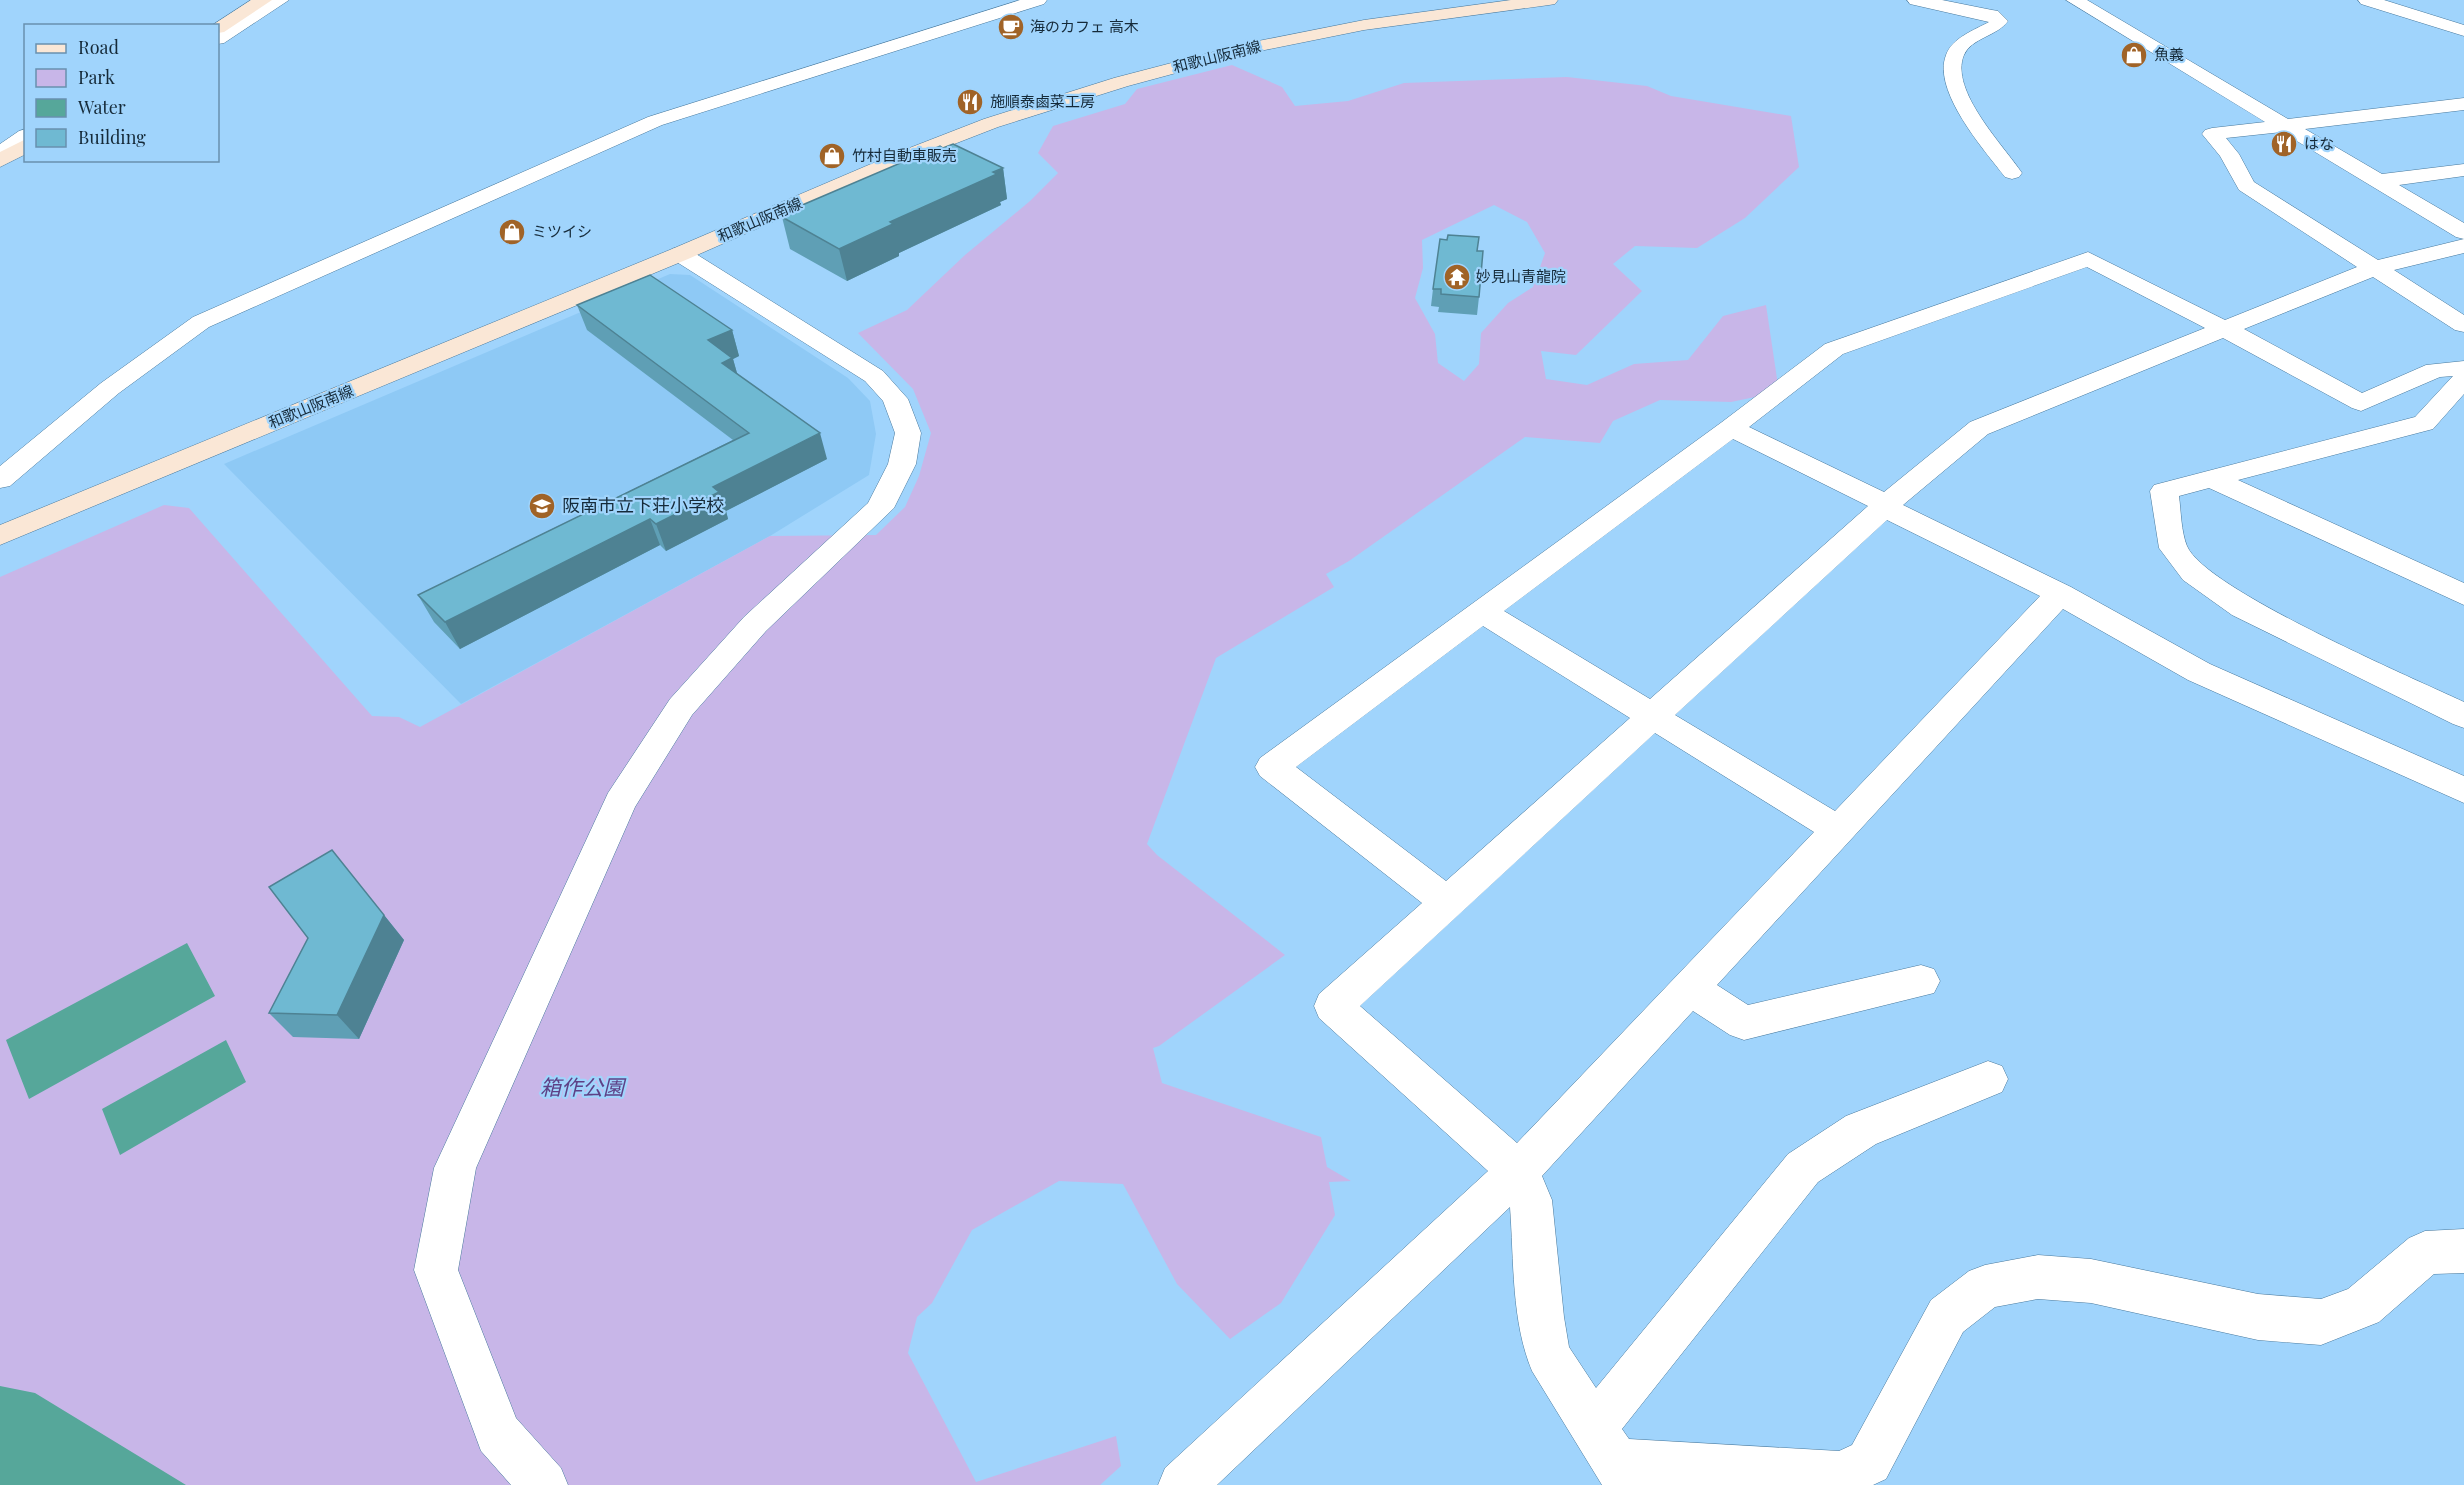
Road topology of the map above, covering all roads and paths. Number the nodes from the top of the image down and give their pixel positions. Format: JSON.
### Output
{"nodes":[{"id":1,"x":245,"y":0,"type":"edge"},
{"id":2,"x":263,"y":0,"type":"edge"},
{"id":3,"x":280,"y":0,"type":"edge"},
{"id":4,"x":1038,"y":0,"type":"edge"},
{"id":5,"x":1549,"y":0,"type":"edge"},
{"id":6,"x":1916,"y":0,"type":"edge"},
{"id":7,"x":2075,"y":0,"type":"edge"},
{"id":8,"x":2367,"y":0,"type":"edge"},
{"id":9,"x":987,"y":8,"type":"edge"},
{"id":10,"x":205,"y":24,"type":"edge"},
{"id":11,"x":219,"y":27,"type":"edge"},
{"id":12,"x":2464,"y":31,"type":"edge"},
{"id":13,"x":219,"y":38,"type":"edge"},
{"id":14,"x":2464,"y":104,"type":"edge"},
{"id":15,"x":2286,"y":127,"type":"junction"},
{"id":16,"x":24,"y":136,"type":"edge"},
{"id":17,"x":24,"y":146,"type":"edge"},
{"id":18,"x":0,"y":153,"type":"edge"},
{"id":19,"x":24,"y":154,"type":"edge"},
{"id":20,"x":0,"y":163,"type":"edge"},
{"id":21,"x":2464,"y":170,"type":"edge"},
{"id":22,"x":2012,"y":172,"type":"dead end"},
{"id":23,"x":2378,"y":181,"type":"junction"},
{"id":24,"x":2464,"y":232,"type":"edge"},
{"id":25,"x":2464,"y":246,"type":"edge"},
{"id":26,"x":680,"y":254,"type":"junction"},
{"id":27,"x":2374,"y":268,"type":"junction"},
{"id":28,"x":2464,"y":325,"type":"edge"},
{"id":29,"x":2225,"y":329,"type":"junction"},
{"id":30,"x":2464,"y":369,"type":"edge"},
{"id":31,"x":2464,"y":379,"type":"edge"},
{"id":32,"x":1731,"y":428,"type":"junction"},
{"id":33,"x":2211,"y":478,"type":"junction"},
{"id":34,"x":0,"y":480,"type":"edge"},
{"id":35,"x":1886,"y":506,"type":"junction"},
{"id":36,"x":0,"y":536,"type":"edge"},
{"id":37,"x":2060,"y":594,"type":"junction"},
{"id":38,"x":2464,"y":596,"type":"edge"},
{"id":39,"x":1483,"y":612,"type":"junction"},
{"id":40,"x":1655,"y":716,"type":"junction"},
{"id":41,"x":2464,"y":716,"type":"edge"},
{"id":42,"x":2464,"y":790,"type":"edge"},
{"id":43,"x":1838,"y":830,"type":"junction"},
{"id":44,"x":1448,"y":903,"type":"junction"},
{"id":45,"x":1922,"y":981,"type":"dead end"},
{"id":46,"x":1690,"y":988,"type":"junction"},
{"id":47,"x":1988,"y":1079,"type":"dead end"},
{"id":48,"x":1518,"y":1171,"type":"junction"},
{"id":49,"x":2464,"y":1251,"type":"edge"},
{"id":50,"x":1614,"y":1458,"type":"edge"},
{"id":51,"x":544,"y":1485,"type":"edge"},
{"id":52,"x":1182,"y":1485,"type":"edge"}],
"edges":[{"from":1,"to":10,"type":"street"},
{"from":2,"to":11,"type":"main road"},
{"from":3,"to":13,"type":"street"},
{"from":4,"to":9,"type":"street"},
{"from":5,"to":26,"type":"main road","name":"和歌山阪南線"},
{"from":6,"to":22,"type":"street"},
{"from":7,"to":15,"type":"street"},
{"from":8,"to":12,"type":"street"},
{"from":9,"to":34,"type":"street"},
{"from":14,"to":15,"type":"street"},
{"from":15,"to":23,"type":"street"},
{"from":15,"to":27,"type":"street"},
{"from":16,"to":18,"type":"street"},
{"from":17,"to":20,"type":"main road"},
{"from":19,"to":20,"type":"street"},
{"from":21,"to":23,"type":"street"},
{"from":23,"to":24,"type":"street"},
{"from":25,"to":27,"type":"street"},
{"from":26,"to":36,"type":"main road","name":"和歌山阪南線"},
{"from":26,"to":51,"type":"street"},
{"from":27,"to":28,"type":"street"},
{"from":27,"to":29,"type":"street"},
{"from":29,"to":30,"type":"street"},
{"from":29,"to":32,"type":"street"},
{"from":29,"to":35,"type":"street"},
{"from":31,"to":33,"type":"street"},
{"from":32,"to":35,"type":"street"},
{"from":32,"to":39,"type":"street"},
{"from":33,"to":38,"type":"street"},
{"from":33,"to":41,"type":"street"},
{"from":35,"to":37,"type":"street"},
{"from":35,"to":40,"type":"street"},
{"from":37,"to":42,"type":"street"},
{"from":37,"to":43,"type":"street"},
{"from":39,"to":40,"type":"street"},
{"from":39,"to":44,"type":"street"},
{"from":40,"to":43,"type":"street"},
{"from":40,"to":44,"type":"street"},
{"from":43,"to":46,"type":"street"},
{"from":44,"to":48,"type":"street"},
{"from":45,"to":46,"type":"street"},
{"from":46,"to":48,"type":"street"},
{"from":47,"to":50,"type":"street"},
{"from":48,"to":50,"type":"street"},
{"from":48,"to":52,"type":"street"},
{"from":49,"to":50,"type":"street"}]}
